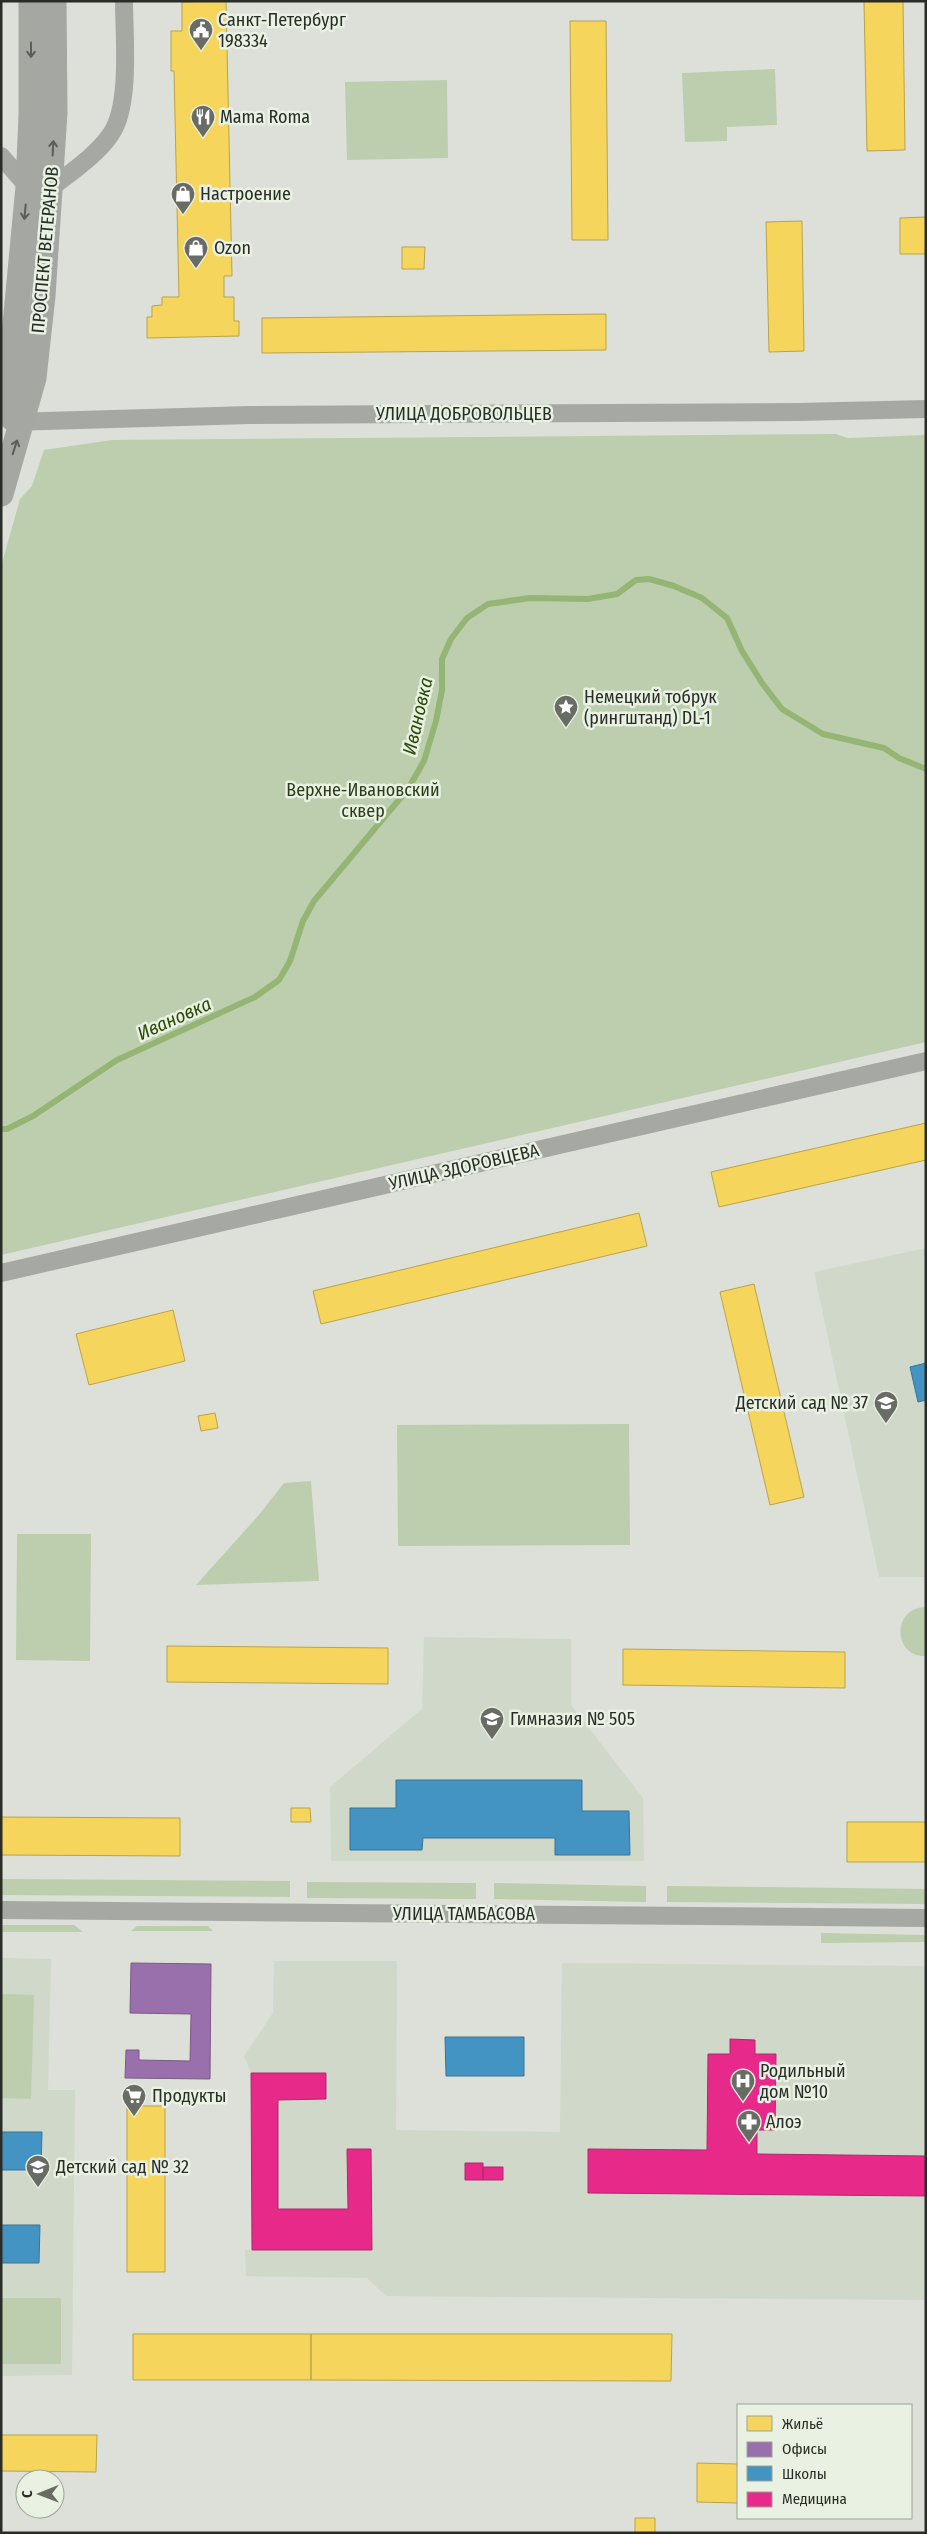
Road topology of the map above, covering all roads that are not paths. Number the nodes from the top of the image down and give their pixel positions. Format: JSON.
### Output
{"nodes":[{"id":1,"x":31,"y":1,"type":"edge"},
{"id":2,"x":54,"y":1,"type":"edge"},
{"id":3,"x":124,"y":1,"type":"edge"},
{"id":4,"x":1,"y":156,"type":"edge"},
{"id":5,"x":39,"y":187,"type":"junction"},
{"id":6,"x":926,"y":409,"type":"edge"},
{"id":7,"x":8,"y":419,"type":"edge"},
{"id":8,"x":1,"y":494,"type":"edge"},
{"id":9,"x":926,"y":1061,"type":"edge"},
{"id":10,"x":1,"y":1273,"type":"edge"},
{"id":11,"x":1,"y":1910,"type":"edge"},
{"id":12,"x":926,"y":1918,"type":"edge"}],
"edges":[{"from":1,"to":5,"type":"main road","name":"ПРОСПЕКТ ВЕТЕРАНОВ","one_way":true},
{"from":5,"to":2,"type":"main road","name":"ПРОСПЕКТ ВЕТЕРАНОВ","one_way":true},
{"from":3,"to":5,"type":"street"},
{"from":4,"to":5,"type":"street"},
{"from":5,"to":7,"type":"main road","name":"ПРОСПЕКТ ВЕТЕРАНОВ"},
{"from":6,"to":7,"type":"street","name":"УЛИЦА ДОБРОВОЛЬЦЕВ"},
{"from":8,"to":7,"type":"main road","name":"ПРОСПЕКТ ВЕТЕРАНОВ","one_way":true},
{"from":9,"to":10,"type":"street","name":"УЛИЦА ЗДОРОВЦЕВА"},
{"from":11,"to":12,"type":"street","name":"УЛИЦА ТАМБАСОВА"}]}
